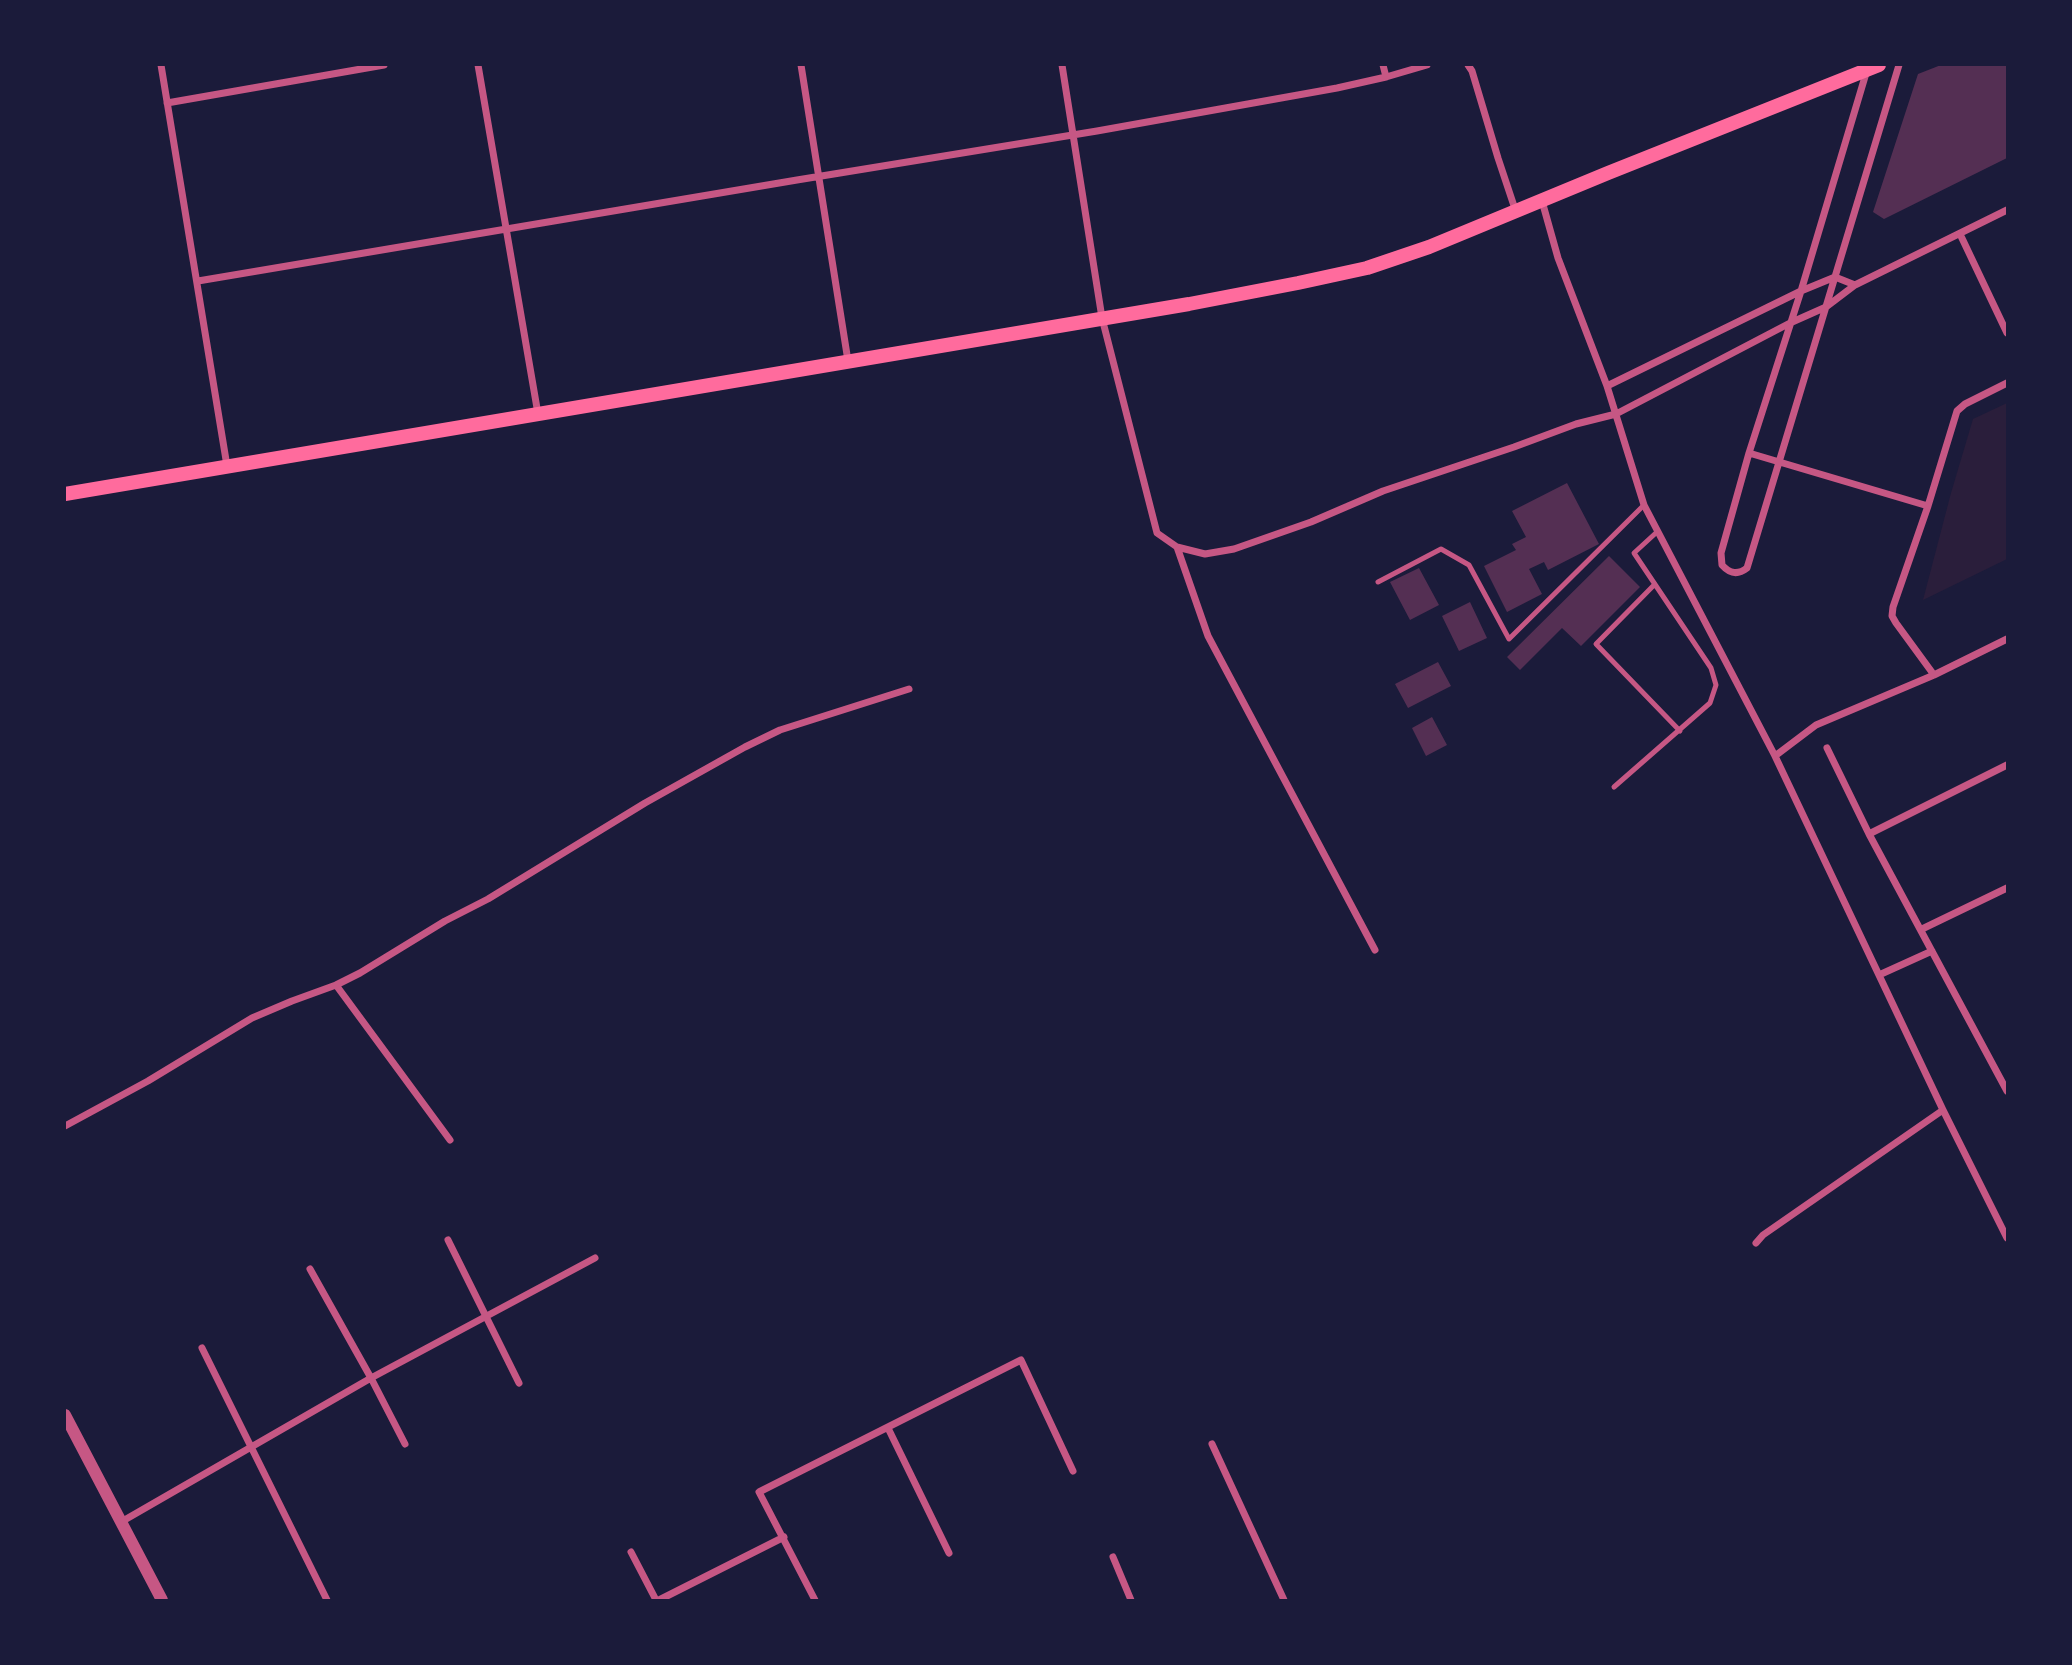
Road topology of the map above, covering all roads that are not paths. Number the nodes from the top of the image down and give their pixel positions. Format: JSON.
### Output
{"nodes":[{"id":1,"x":161,"y":65,"type":"edge"},
{"id":2,"x":384,"y":65,"type":"edge"},
{"id":3,"x":478,"y":65,"type":"edge"},
{"id":4,"x":801,"y":65,"type":"edge"},
{"id":5,"x":1062,"y":65,"type":"edge"},
{"id":6,"x":1383,"y":65,"type":"edge"},
{"id":7,"x":1426,"y":65,"type":"edge"},
{"id":8,"x":1468,"y":65,"type":"edge"},
{"id":9,"x":1899,"y":65,"type":"edge"},
{"id":10,"x":1873,"y":67,"type":"edge"},
{"id":11,"x":1386,"y":77,"type":"junction"},
{"id":12,"x":167,"y":103,"type":"junction"},
{"id":13,"x":1074,"y":135,"type":"junction"},
{"id":14,"x":818,"y":176,"type":"junction"},
{"id":15,"x":1542,"y":201,"type":"junction"},
{"id":16,"x":2007,"y":210,"type":"edge"},
{"id":17,"x":1517,"y":212,"type":"junction"},
{"id":18,"x":506,"y":229,"type":"junction"},
{"id":19,"x":1960,"y":234,"type":"junction"},
{"id":20,"x":1835,"y":277,"type":"junction"},
{"id":21,"x":198,"y":281,"type":"junction"},
{"id":22,"x":1855,"y":285,"type":"junction"},
{"id":23,"x":1801,"y":291,"type":"junction"},
{"id":24,"x":1826,"y":307,"type":"junction"},
{"id":25,"x":1102,"y":318,"type":"junction"},
{"id":26,"x":1790,"y":323,"type":"junction"},
{"id":27,"x":2007,"y":333,"type":"edge"},
{"id":28,"x":848,"y":361,"type":"junction"},
{"id":29,"x":2007,"y":383,"type":"edge"},
{"id":30,"x":1607,"y":386,"type":"junction"},
{"id":31,"x":538,"y":414,"type":"junction"},
{"id":32,"x":1616,"y":414,"type":"junction"},
{"id":33,"x":1749,"y":453,"type":"junction"},
{"id":34,"x":1778,"y":462,"type":"junction"},
{"id":35,"x":227,"y":466,"type":"junction"},
{"id":36,"x":65,"y":494,"type":"edge"},
{"id":37,"x":1644,"y":505,"type":"junction"},
{"id":38,"x":1928,"y":506,"type":"junction"},
{"id":39,"x":1658,"y":531,"type":"junction"},
{"id":40,"x":1177,"y":547,"type":"junction"},
{"id":41,"x":1378,"y":582,"type":"dead end"},
{"id":42,"x":1655,"y":584,"type":"junction"},
{"id":43,"x":2007,"y":639,"type":"edge"},
{"id":44,"x":1934,"y":675,"type":"junction"},
{"id":45,"x":909,"y":689,"type":"dead end"},
{"id":46,"x":1680,"y":731,"type":"junction"},
{"id":47,"x":1827,"y":748,"type":"dead end"},
{"id":48,"x":1775,"y":756,"type":"junction"},
{"id":49,"x":2007,"y":765,"type":"edge"},
{"id":50,"x":1614,"y":787,"type":"dead end"},
{"id":51,"x":1869,"y":834,"type":"junction"},
{"id":52,"x":2007,"y":888,"type":"edge"},
{"id":53,"x":1922,"y":929,"type":"junction"},
{"id":54,"x":1375,"y":950,"type":"dead end"},
{"id":55,"x":1931,"y":951,"type":"junction"},
{"id":56,"x":1878,"y":975,"type":"junction"},
{"id":57,"x":336,"y":985,"type":"junction"},
{"id":58,"x":2007,"y":1091,"type":"edge"},
{"id":59,"x":1943,"y":1110,"type":"junction"},
{"id":60,"x":65,"y":1126,"type":"edge"},
{"id":61,"x":450,"y":1140,"type":"dead end"},
{"id":62,"x":2007,"y":1238,"type":"edge"},
{"id":63,"x":448,"y":1240,"type":"dead end"},
{"id":64,"x":1756,"y":1243,"type":"dead end"},
{"id":65,"x":595,"y":1258,"type":"dead end"},
{"id":66,"x":310,"y":1269,"type":"dead end"},
{"id":67,"x":485,"y":1316,"type":"junction"},
{"id":68,"x":202,"y":1348,"type":"dead end"},
{"id":69,"x":371,"y":1378,"type":"junction"},
{"id":70,"x":519,"y":1383,"type":"dead end"},
{"id":71,"x":65,"y":1415,"type":"edge"},
{"id":72,"x":888,"y":1428,"type":"junction"},
{"id":73,"x":405,"y":1444,"type":"dead end"},
{"id":74,"x":1212,"y":1444,"type":"dead end"},
{"id":75,"x":251,"y":1447,"type":"junction"},
{"id":76,"x":1073,"y":1471,"type":"dead end"},
{"id":77,"x":121,"y":1522,"type":"junction"},
{"id":78,"x":784,"y":1536,"type":"junction"},
{"id":79,"x":631,"y":1552,"type":"dead end"},
{"id":80,"x":949,"y":1553,"type":"dead end"},
{"id":81,"x":1113,"y":1557,"type":"dead end"},
{"id":82,"x":162,"y":1600,"type":"edge"},
{"id":83,"x":327,"y":1600,"type":"edge"},
{"id":84,"x":658,"y":1600,"type":"edge"},
{"id":85,"x":815,"y":1600,"type":"edge"},
{"id":86,"x":1131,"y":1600,"type":"edge"},
{"id":87,"x":1284,"y":1600,"type":"edge"}],
"edges":[{"from":1,"to":12,"type":"street"},
{"from":2,"to":12,"type":"street"},
{"from":3,"to":18,"type":"street"},
{"from":4,"to":14,"type":"street"},
{"from":5,"to":13,"type":"street"},
{"from":6,"to":11,"type":"street"},
{"from":7,"to":11,"type":"street"},
{"from":8,"to":17,"type":"street"},
{"from":9,"to":20,"type":"street"},
{"from":10,"to":15,"type":"main road"},
{"from":10,"to":23,"type":"street"},
{"from":11,"to":13,"type":"street"},
{"from":12,"to":21,"type":"street"},
{"from":13,"to":14,"type":"street"},
{"from":13,"to":25,"type":"street"},
{"from":14,"to":18,"type":"street"},
{"from":14,"to":28,"type":"street"},
{"from":15,"to":17,"type":"main road"},
{"from":15,"to":30,"type":"street"},
{"from":16,"to":19,"type":"street"},
{"from":17,"to":25,"type":"main road"},
{"from":18,"to":21,"type":"street"},
{"from":18,"to":31,"type":"street"},
{"from":19,"to":22,"type":"street"},
{"from":19,"to":27,"type":"street"},
{"from":20,"to":22,"type":"street"},
{"from":20,"to":23,"type":"street"},
{"from":20,"to":24,"type":"street"},
{"from":21,"to":35,"type":"street"},
{"from":22,"to":24,"type":"street"},
{"from":23,"to":26,"type":"street"},
{"from":23,"to":30,"type":"street"},
{"from":24,"to":26,"type":"street"},
{"from":24,"to":34,"type":"street"},
{"from":25,"to":28,"type":"main road"},
{"from":25,"to":40,"type":"street"},
{"from":26,"to":32,"type":"street"},
{"from":26,"to":33,"type":"street"},
{"from":28,"to":31,"type":"main road"},
{"from":29,"to":38,"type":"street"},
{"from":30,"to":32,"type":"street"},
{"from":31,"to":35,"type":"main road"},
{"from":32,"to":37,"type":"street"},
{"from":32,"to":40,"type":"street"},
{"from":33,"to":34,"type":"street"},
{"from":33,"to":34,"type":"street"},
{"from":34,"to":38,"type":"street"},
{"from":35,"to":36,"type":"main road"},
{"from":37,"to":39,"type":"street"},
{"from":37,"to":41,"type":"lane"},
{"from":38,"to":44,"type":"street"},
{"from":39,"to":42,"type":"lane"},
{"from":39,"to":48,"type":"street"},
{"from":40,"to":54,"type":"street"},
{"from":42,"to":46,"type":"lane"},
{"from":42,"to":46,"type":"lane"},
{"from":43,"to":44,"type":"street"},
{"from":44,"to":48,"type":"street"},
{"from":45,"to":57,"type":"street"},
{"from":46,"to":50,"type":"lane"},
{"from":47,"to":51,"type":"street"},
{"from":48,"to":56,"type":"street"},
{"from":49,"to":51,"type":"street"},
{"from":51,"to":53,"type":"street"},
{"from":52,"to":53,"type":"street"},
{"from":53,"to":55,"type":"street"},
{"from":55,"to":56,"type":"street"},
{"from":55,"to":58,"type":"street"},
{"from":56,"to":59,"type":"street"},
{"from":57,"to":60,"type":"street"},
{"from":57,"to":61,"type":"street"},
{"from":59,"to":62,"type":"street"},
{"from":59,"to":64,"type":"street"},
{"from":63,"to":67,"type":"street"},
{"from":65,"to":67,"type":"street"},
{"from":66,"to":69,"type":"street"},
{"from":67,"to":69,"type":"street"},
{"from":67,"to":70,"type":"street"},
{"from":68,"to":75,"type":"street"},
{"from":69,"to":73,"type":"street"},
{"from":69,"to":75,"type":"street"},
{"from":71,"to":77,"type":"street"},
{"from":72,"to":76,"type":"street"},
{"from":72,"to":78,"type":"street"},
{"from":72,"to":80,"type":"street"},
{"from":74,"to":87,"type":"street"},
{"from":75,"to":77,"type":"street"},
{"from":75,"to":83,"type":"street"},
{"from":77,"to":82,"type":"street"},
{"from":78,"to":84,"type":"street"},
{"from":78,"to":85,"type":"street"},
{"from":79,"to":84,"type":"street"},
{"from":81,"to":86,"type":"street"}]}
